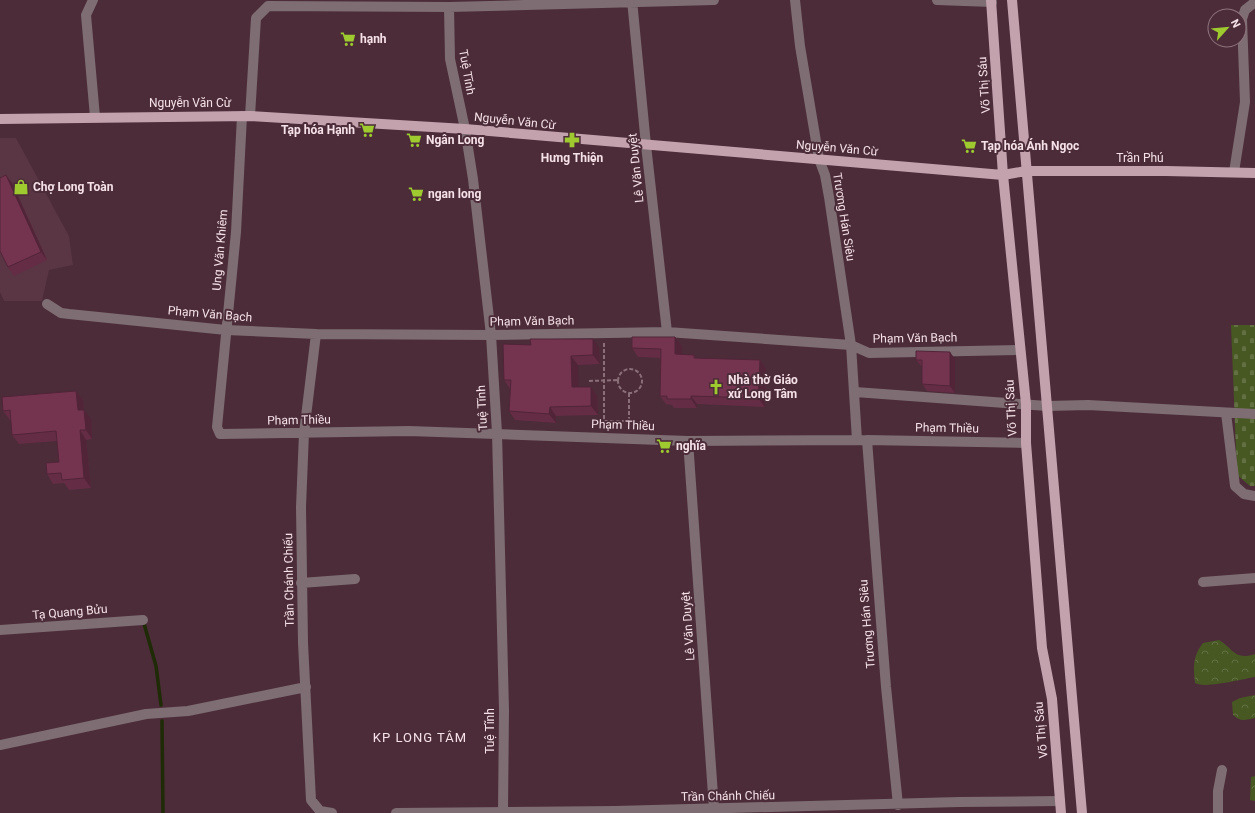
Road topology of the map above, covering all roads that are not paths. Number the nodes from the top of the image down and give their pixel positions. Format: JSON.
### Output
{"nodes":[{"id":1,"x":93,"y":0,"type":"edge"},
{"id":2,"x":714,"y":0,"type":"edge"},
{"id":3,"x":795,"y":0,"type":"edge"},
{"id":4,"x":937,"y":0,"type":"edge"},
{"id":5,"x":1012,"y":0,"type":"edge"},
{"id":6,"x":632,"y":1,"type":"edge"},
{"id":7,"x":991,"y":1,"type":"edge"},
{"id":8,"x":1255,"y":2,"type":"edge"},
{"id":9,"x":443,"y":4,"type":"edge"},
{"id":10,"x":246,"y":116,"type":"junction"},
{"id":11,"x":95,"y":117,"type":"junction"},
{"id":12,"x":0,"y":119,"type":"edge"},
{"id":13,"x":465,"y":129,"type":"junction"},
{"id":14,"x":646,"y":145,"type":"junction"},
{"id":15,"x":819,"y":159,"type":"junction"},
{"id":16,"x":1026,"y":171,"type":"junction"},
{"id":17,"x":1234,"y":172,"type":"junction"},
{"id":18,"x":1255,"y":173,"type":"edge"},
{"id":19,"x":1004,"y":175,"type":"junction"},
{"id":20,"x":47,"y":304,"type":"dead end"},
{"id":21,"x":226,"y":330,"type":"junction"},
{"id":22,"x":667,"y":332,"type":"junction"},
{"id":23,"x":316,"y":334,"type":"junction"},
{"id":24,"x":491,"y":335,"type":"junction"},
{"id":25,"x":851,"y":345,"type":"junction"},
{"id":26,"x":1020,"y":350,"type":"junction"},
{"id":27,"x":855,"y":392,"type":"junction"},
{"id":28,"x":1026,"y":404,"type":"junction"},
{"id":29,"x":1047,"y":406,"type":"junction"},
{"id":30,"x":1226,"y":413,"type":"junction"},
{"id":31,"x":1255,"y":414,"type":"edge"},
{"id":32,"x":304,"y":433,"type":"junction"},
{"id":33,"x":220,"y":434,"type":"joint"},
{"id":34,"x":497,"y":434,"type":"junction"},
{"id":35,"x":862,"y":440,"type":"junction"},
{"id":36,"x":688,"y":441,"type":"junction"},
{"id":37,"x":1026,"y":443,"type":"junction"},
{"id":38,"x":1255,"y":496,"type":"edge"},
{"id":39,"x":1255,"y":578,"type":"edge"},
{"id":40,"x":355,"y":579,"type":"dead end"},
{"id":41,"x":1203,"y":582,"type":"dead end"},
{"id":42,"x":301,"y":583,"type":"junction"},
{"id":43,"x":143,"y":620,"type":"dead end"},
{"id":44,"x":0,"y":630,"type":"edge"},
{"id":45,"x":306,"y":687,"type":"junction"},
{"id":46,"x":0,"y":745,"type":"edge"},
{"id":47,"x":1222,"y":770,"type":"dead end"},
{"id":48,"x":1060,"y":801,"type":"junction"},
{"id":49,"x":898,"y":805,"type":"junction"},
{"id":50,"x":714,"y":809,"type":"junction"},
{"id":51,"x":503,"y":811,"type":"junction"},
{"id":52,"x":615,"y":812,"type":"edge"},
{"id":53,"x":332,"y":813,"type":"edge"},
{"id":54,"x":396,"y":813,"type":"edge"},
{"id":55,"x":447,"y":813,"type":"edge"},
{"id":56,"x":1061,"y":813,"type":"edge"},
{"id":57,"x":1082,"y":813,"type":"edge"},
{"id":58,"x":1218,"y":813,"type":"edge"}],
"edges":[{"from":1,"to":11,"type":"street"},
{"from":2,"to":6,"type":"street"},
{"from":3,"to":15,"type":"street","name":"Trương Hán Siêu"},
{"from":4,"to":7,"type":"street"},
{"from":5,"to":16,"type":"main road"},
{"from":6,"to":9,"type":"street"},
{"from":6,"to":14,"type":"street","name":"Lê Văn Duyệt"},
{"from":7,"to":19,"type":"main road","name":"Võ Thị Sáu"},
{"from":8,"to":17,"type":"street"},
{"from":9,"to":10,"type":"street","name":"Ung Văn Khiêm"},
{"from":9,"to":13,"type":"street","name":"Tuệ Tĩnh"},
{"from":10,"to":11,"type":"main road","name":"Nguyễn Văn Cừ"},
{"from":10,"to":13,"type":"main road","name":"Nguyễn Văn Cừ"},
{"from":10,"to":21,"type":"street","name":"Ung Văn Khiêm"},
{"from":11,"to":12,"type":"main road","name":"Nguyễn Văn Cừ"},
{"from":13,"to":14,"type":"main road","name":"Nguyễn Văn Cừ"},
{"from":13,"to":24,"type":"street","name":"Tuệ Tĩnh"},
{"from":14,"to":15,"type":"main road","name":"Nguyễn Văn Cừ"},
{"from":14,"to":22,"type":"street","name":"Lê Văn Duyệt"},
{"from":15,"to":19,"type":"main road","name":"Nguyễn Văn Cừ"},
{"from":15,"to":25,"type":"street","name":"Trương Hán Siêu"},
{"from":16,"to":17,"type":"main road","name":"Trần Phú"},
{"from":16,"to":19,"type":"main road","name":"Nguyễn Văn Cừ"},
{"from":16,"to":29,"type":"main road"},
{"from":17,"to":18,"type":"main road","name":"Trần Phú"},
{"from":19,"to":26,"type":"main road","name":"Võ Thị Sáu"},
{"from":20,"to":21,"type":"street","name":"Phạm Văn Bạch"},
{"from":21,"to":23,"type":"street","name":"Phạm Văn Bạch"},
{"from":21,"to":33,"type":"street","name":"Ung Văn Khiêm"},
{"from":22,"to":24,"type":"street","name":"Phạm Văn Bạch"},
{"from":22,"to":25,"type":"street","name":"Phạm Văn Bạch"},
{"from":23,"to":24,"type":"street","name":"Phạm Văn Bạch"},
{"from":23,"to":32,"type":"street","name":"Trần Chánh Chiếu"},
{"from":24,"to":34,"type":"street","name":"Tuệ Tĩnh"},
{"from":25,"to":26,"type":"street","name":"Phạm Văn Bạch"},
{"from":25,"to":27,"type":"street","name":"Trương Hán Siêu"},
{"from":26,"to":28,"type":"main road","name":"Võ Thị Sáu"},
{"from":27,"to":28,"type":"street"},
{"from":27,"to":35,"type":"street","name":"Trương Hán Siêu"},
{"from":28,"to":29,"type":"street"},
{"from":28,"to":37,"type":"main road","name":"Võ Thị Sáu"},
{"from":29,"to":30,"type":"street"},
{"from":29,"to":57,"type":"main road"},
{"from":30,"to":31,"type":"street"},
{"from":30,"to":38,"type":"street"},
{"from":32,"to":33,"type":"street","name":"Phạm Thiều"},
{"from":32,"to":34,"type":"street","name":"Phạm Thiều"},
{"from":32,"to":42,"type":"street","name":"Trần Chánh Chiếu"},
{"from":34,"to":36,"type":"street","name":"Phạm Thiều"},
{"from":34,"to":51,"type":"street","name":"Tuệ Tĩnh"},
{"from":35,"to":36,"type":"street","name":"Phạm Thiều"},
{"from":35,"to":37,"type":"street","name":"Phạm Thiều"},
{"from":35,"to":49,"type":"street","name":"Trương Hán Siêu"},
{"from":36,"to":50,"type":"street","name":"Lê Văn Duyệt"},
{"from":37,"to":48,"type":"main road","name":"Võ Thị Sáu"},
{"from":39,"to":41,"type":"street"},
{"from":40,"to":42,"type":"street"},
{"from":42,"to":45,"type":"street","name":"Trần Chánh Chiếu"},
{"from":43,"to":44,"type":"street","name":"Tạ Quang Bửu"},
{"from":45,"to":46,"type":"street"},
{"from":45,"to":53,"type":"street","name":"Trần Chánh Chiếu"},
{"from":47,"to":58,"type":"street"},
{"from":48,"to":49,"type":"street","name":"Trần Chánh Chiếu"},
{"from":48,"to":56,"type":"main road","name":"Võ Thị Sáu"},
{"from":49,"to":50,"type":"street","name":"Trần Chánh Chiếu"},
{"from":50,"to":52,"type":"street","name":"Trần Chánh Chiếu"},
{"from":51,"to":52,"type":"street","name":"Trần Chánh Chiếu"},
{"from":51,"to":55,"type":"street","name":"Trần Chánh Chiếu"},
{"from":54,"to":55,"type":"street","name":"Trần Chánh Chiếu"}]}
